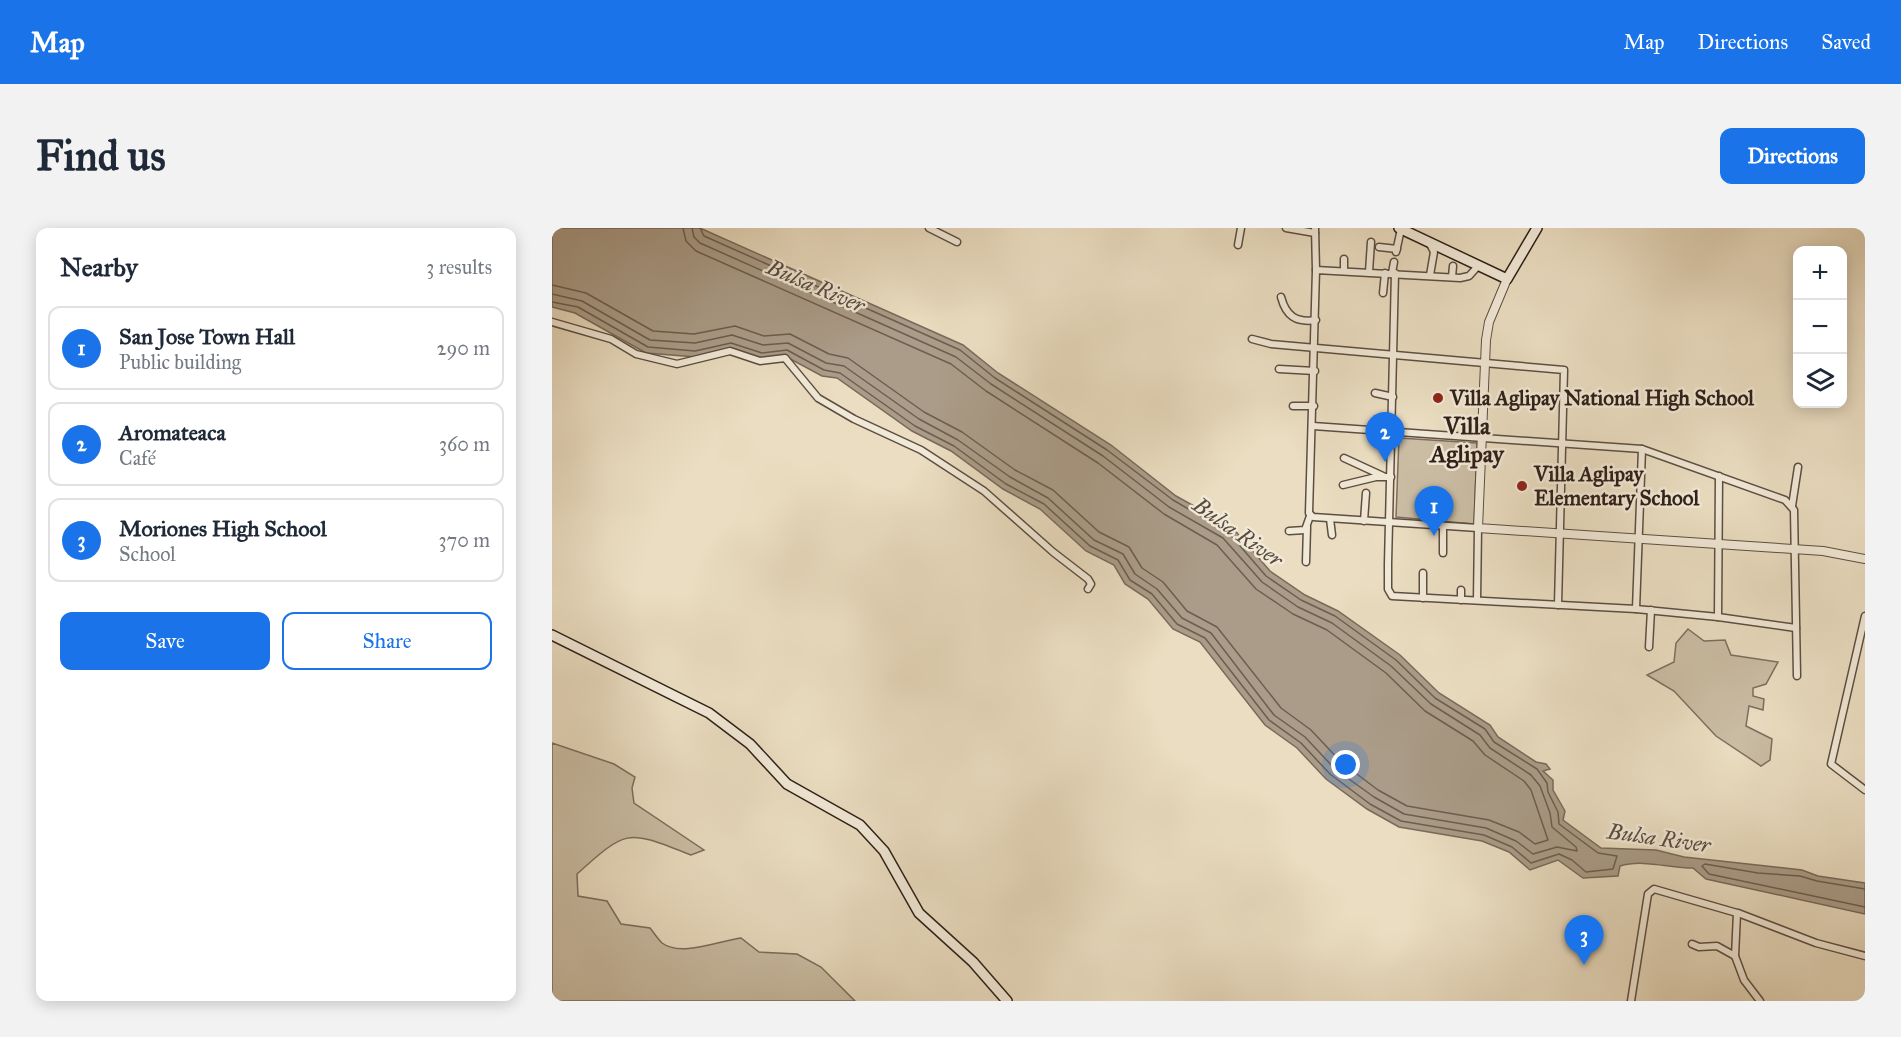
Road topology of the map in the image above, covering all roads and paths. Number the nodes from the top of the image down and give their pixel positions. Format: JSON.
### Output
{"nodes":[{"id":1,"x":929,"y":228,"type":"edge"},
{"id":2,"x":1241,"y":228,"type":"edge"},
{"id":3,"x":1286,"y":228,"type":"edge"},
{"id":4,"x":1400,"y":228,"type":"edge"},
{"id":5,"x":1537,"y":228,"type":"edge"},
{"id":6,"x":1315,"y":230,"type":"edge"},
{"id":7,"x":957,"y":242,"type":"dead end"},
{"id":8,"x":1371,"y":242,"type":"dead end"},
{"id":9,"x":1428,"y":242,"type":"junction"},
{"id":10,"x":1238,"y":245,"type":"dead end"},
{"id":11,"x":1379,"y":247,"type":"dead end"},
{"id":12,"x":1344,"y":259,"type":"dead end"},
{"id":13,"x":1394,"y":262,"type":"dead end"},
{"id":14,"x":1479,"y":265,"type":"junction"},
{"id":15,"x":1453,"y":266,"type":"dead end"},
{"id":16,"x":1316,"y":270,"type":"junction"},
{"id":17,"x":1344,"y":271,"type":"junction"},
{"id":18,"x":1369,"y":272,"type":"junction"},
{"id":19,"x":1391,"y":273,"type":"junction"},
{"id":20,"x":1430,"y":275,"type":"junction"},
{"id":21,"x":1452,"y":277,"type":"junction"},
{"id":22,"x":1308,"y":279,"type":"dead end"},
{"id":23,"x":1507,"y":279,"type":"junction"},
{"id":24,"x":1316,"y":280,"type":"junction"},
{"id":25,"x":1383,"y":293,"type":"dead end"},
{"id":26,"x":1281,"y":297,"type":"dead end"},
{"id":27,"x":1316,"y":320,"type":"junction"},
{"id":28,"x":552,"y":322,"type":"edge"},
{"id":29,"x":1252,"y":339,"type":"dead end"},
{"id":30,"x":1316,"y":346,"type":"junction"},
{"id":31,"x":1394,"y":354,"type":"junction"},
{"id":32,"x":1484,"y":362,"type":"junction"},
{"id":33,"x":1279,"y":369,"type":"dead end"},
{"id":34,"x":1315,"y":371,"type":"junction"},
{"id":35,"x":1375,"y":393,"type":"dead end"},
{"id":36,"x":1393,"y":397,"type":"junction"},
{"id":37,"x":1293,"y":406,"type":"dead end"},
{"id":38,"x":1314,"y":406,"type":"junction"},
{"id":39,"x":1313,"y":426,"type":"junction"},
{"id":40,"x":1392,"y":431,"type":"junction"},
{"id":41,"x":1483,"y":438,"type":"junction"},
{"id":42,"x":1562,"y":444,"type":"junction"},
{"id":43,"x":1642,"y":449,"type":"junction"},
{"id":44,"x":1344,"y":458,"type":"dead end"},
{"id":45,"x":1798,"y":467,"type":"dead end"},
{"id":46,"x":1719,"y":476,"type":"junction"},
{"id":47,"x":1387,"y":477,"type":"junction"},
{"id":48,"x":1343,"y":485,"type":"dead end"},
{"id":49,"x":1366,"y":493,"type":"dead end"},
{"id":50,"x":1792,"y":506,"type":"junction"},
{"id":51,"x":1310,"y":516,"type":"junction"},
{"id":52,"x":1330,"y":519,"type":"junction"},
{"id":53,"x":1364,"y":521,"type":"junction"},
{"id":54,"x":1389,"y":523,"type":"junction"},
{"id":55,"x":1443,"y":526,"type":"junction"},
{"id":56,"x":1307,"y":527,"type":"junction"},
{"id":57,"x":1478,"y":528,"type":"junction"},
{"id":58,"x":1289,"y":531,"type":"dead end"},
{"id":59,"x":1332,"y":535,"type":"dead end"},
{"id":60,"x":1560,"y":536,"type":"junction"},
{"id":61,"x":1637,"y":540,"type":"junction"},
{"id":62,"x":1718,"y":544,"type":"junction"},
{"id":63,"x":1795,"y":550,"type":"junction"},
{"id":64,"x":1443,"y":553,"type":"dead end"},
{"id":65,"x":1865,"y":559,"type":"edge"},
{"id":66,"x":1306,"y":562,"type":"dead end"},
{"id":67,"x":1423,"y":573,"type":"dead end"},
{"id":68,"x":1088,"y":589,"type":"dead end"},
{"id":69,"x":1461,"y":590,"type":"dead end"},
{"id":70,"x":1423,"y":598,"type":"junction"},
{"id":71,"x":1461,"y":600,"type":"junction"},
{"id":72,"x":1477,"y":600,"type":"junction"},
{"id":73,"x":1558,"y":605,"type":"junction"},
{"id":74,"x":1636,"y":609,"type":"junction"},
{"id":75,"x":1651,"y":610,"type":"junction"},
{"id":76,"x":1865,"y":616,"type":"edge"},
{"id":77,"x":1718,"y":617,"type":"junction"},
{"id":78,"x":1796,"y":628,"type":"junction"},
{"id":79,"x":552,"y":635,"type":"edge"},
{"id":80,"x":1649,"y":648,"type":"dead end"},
{"id":81,"x":1797,"y":676,"type":"dead end"},
{"id":82,"x":1865,"y":790,"type":"edge"},
{"id":83,"x":1737,"y":913,"type":"junction"},
{"id":84,"x":1692,"y":944,"type":"dead end"},
{"id":85,"x":1736,"y":956,"type":"junction"},
{"id":86,"x":1865,"y":956,"type":"edge"},
{"id":87,"x":1008,"y":1001,"type":"edge"},
{"id":88,"x":1631,"y":1001,"type":"edge"},
{"id":89,"x":1760,"y":1001,"type":"edge"}],
"edges":[{"from":1,"to":7,"type":"street"},
{"from":2,"to":10,"type":"street"},
{"from":3,"to":6,"type":"street"},
{"from":4,"to":9,"type":"main road"},
{"from":4,"to":11,"type":"street"},
{"from":5,"to":23,"type":"main road"},
{"from":6,"to":16,"type":"street"},
{"from":8,"to":18,"type":"street"},
{"from":9,"to":14,"type":"main road"},
{"from":9,"to":20,"type":"street"},
{"from":12,"to":17,"type":"street"},
{"from":13,"to":19,"type":"street"},
{"from":14,"to":21,"type":"street"},
{"from":14,"to":23,"type":"main road"},
{"from":15,"to":21,"type":"street"},
{"from":16,"to":17,"type":"street"},
{"from":16,"to":24,"type":"street"},
{"from":17,"to":18,"type":"street"},
{"from":18,"to":19,"type":"street"},
{"from":19,"to":20,"type":"street"},
{"from":19,"to":25,"type":"street"},
{"from":19,"to":31,"type":"street"},
{"from":20,"to":21,"type":"street"},
{"from":22,"to":24,"type":"street"},
{"from":23,"to":32,"type":"street"},
{"from":24,"to":27,"type":"street"},
{"from":26,"to":27,"type":"street"},
{"from":27,"to":30,"type":"street"},
{"from":28,"to":68,"type":"street"},
{"from":29,"to":30,"type":"street"},
{"from":30,"to":31,"type":"street"},
{"from":30,"to":34,"type":"street"},
{"from":31,"to":32,"type":"street"},
{"from":31,"to":36,"type":"street"},
{"from":32,"to":41,"type":"street"},
{"from":32,"to":42,"type":"street"},
{"from":33,"to":34,"type":"street"},
{"from":34,"to":38,"type":"street"},
{"from":35,"to":36,"type":"street"},
{"from":36,"to":40,"type":"street"},
{"from":37,"to":38,"type":"street"},
{"from":38,"to":39,"type":"street"},
{"from":39,"to":40,"type":"street"},
{"from":39,"to":51,"type":"street"},
{"from":40,"to":41,"type":"street"},
{"from":40,"to":47,"type":"street"},
{"from":41,"to":42,"type":"street"},
{"from":41,"to":57,"type":"street"},
{"from":42,"to":43,"type":"street"},
{"from":42,"to":60,"type":"street"},
{"from":43,"to":46,"type":"street"},
{"from":43,"to":61,"type":"street"},
{"from":44,"to":47,"type":"street"},
{"from":45,"to":50,"type":"street"},
{"from":46,"to":50,"type":"street"},
{"from":46,"to":62,"type":"street"},
{"from":47,"to":48,"type":"street"},
{"from":47,"to":54,"type":"street"},
{"from":49,"to":53,"type":"street"},
{"from":50,"to":63,"type":"street"},
{"from":51,"to":52,"type":"street"},
{"from":51,"to":56,"type":"street"},
{"from":52,"to":53,"type":"street"},
{"from":52,"to":59,"type":"street"},
{"from":53,"to":54,"type":"street"},
{"from":54,"to":55,"type":"street"},
{"from":54,"to":70,"type":"street"},
{"from":55,"to":57,"type":"street"},
{"from":55,"to":64,"type":"street"},
{"from":56,"to":58,"type":"street"},
{"from":56,"to":66,"type":"street"},
{"from":57,"to":60,"type":"street"},
{"from":57,"to":72,"type":"street"},
{"from":60,"to":61,"type":"street"},
{"from":60,"to":73,"type":"street"},
{"from":61,"to":62,"type":"street"},
{"from":61,"to":74,"type":"street"},
{"from":62,"to":63,"type":"street"},
{"from":62,"to":77,"type":"street"},
{"from":63,"to":65,"type":"street"},
{"from":63,"to":78,"type":"street"},
{"from":67,"to":70,"type":"street"},
{"from":69,"to":71,"type":"street"},
{"from":70,"to":71,"type":"street"},
{"from":71,"to":72,"type":"street"},
{"from":72,"to":73,"type":"street"},
{"from":73,"to":74,"type":"street"},
{"from":74,"to":75,"type":"street"},
{"from":75,"to":77,"type":"street"},
{"from":75,"to":80,"type":"street"},
{"from":76,"to":82,"type":"street"},
{"from":77,"to":78,"type":"street"},
{"from":78,"to":81,"type":"street"},
{"from":79,"to":87,"type":"main road"},
{"from":83,"to":85,"type":"street"},
{"from":83,"to":86,"type":"street"},
{"from":83,"to":88,"type":"street"},
{"from":84,"to":85,"type":"street"},
{"from":85,"to":89,"type":"street"}]}
